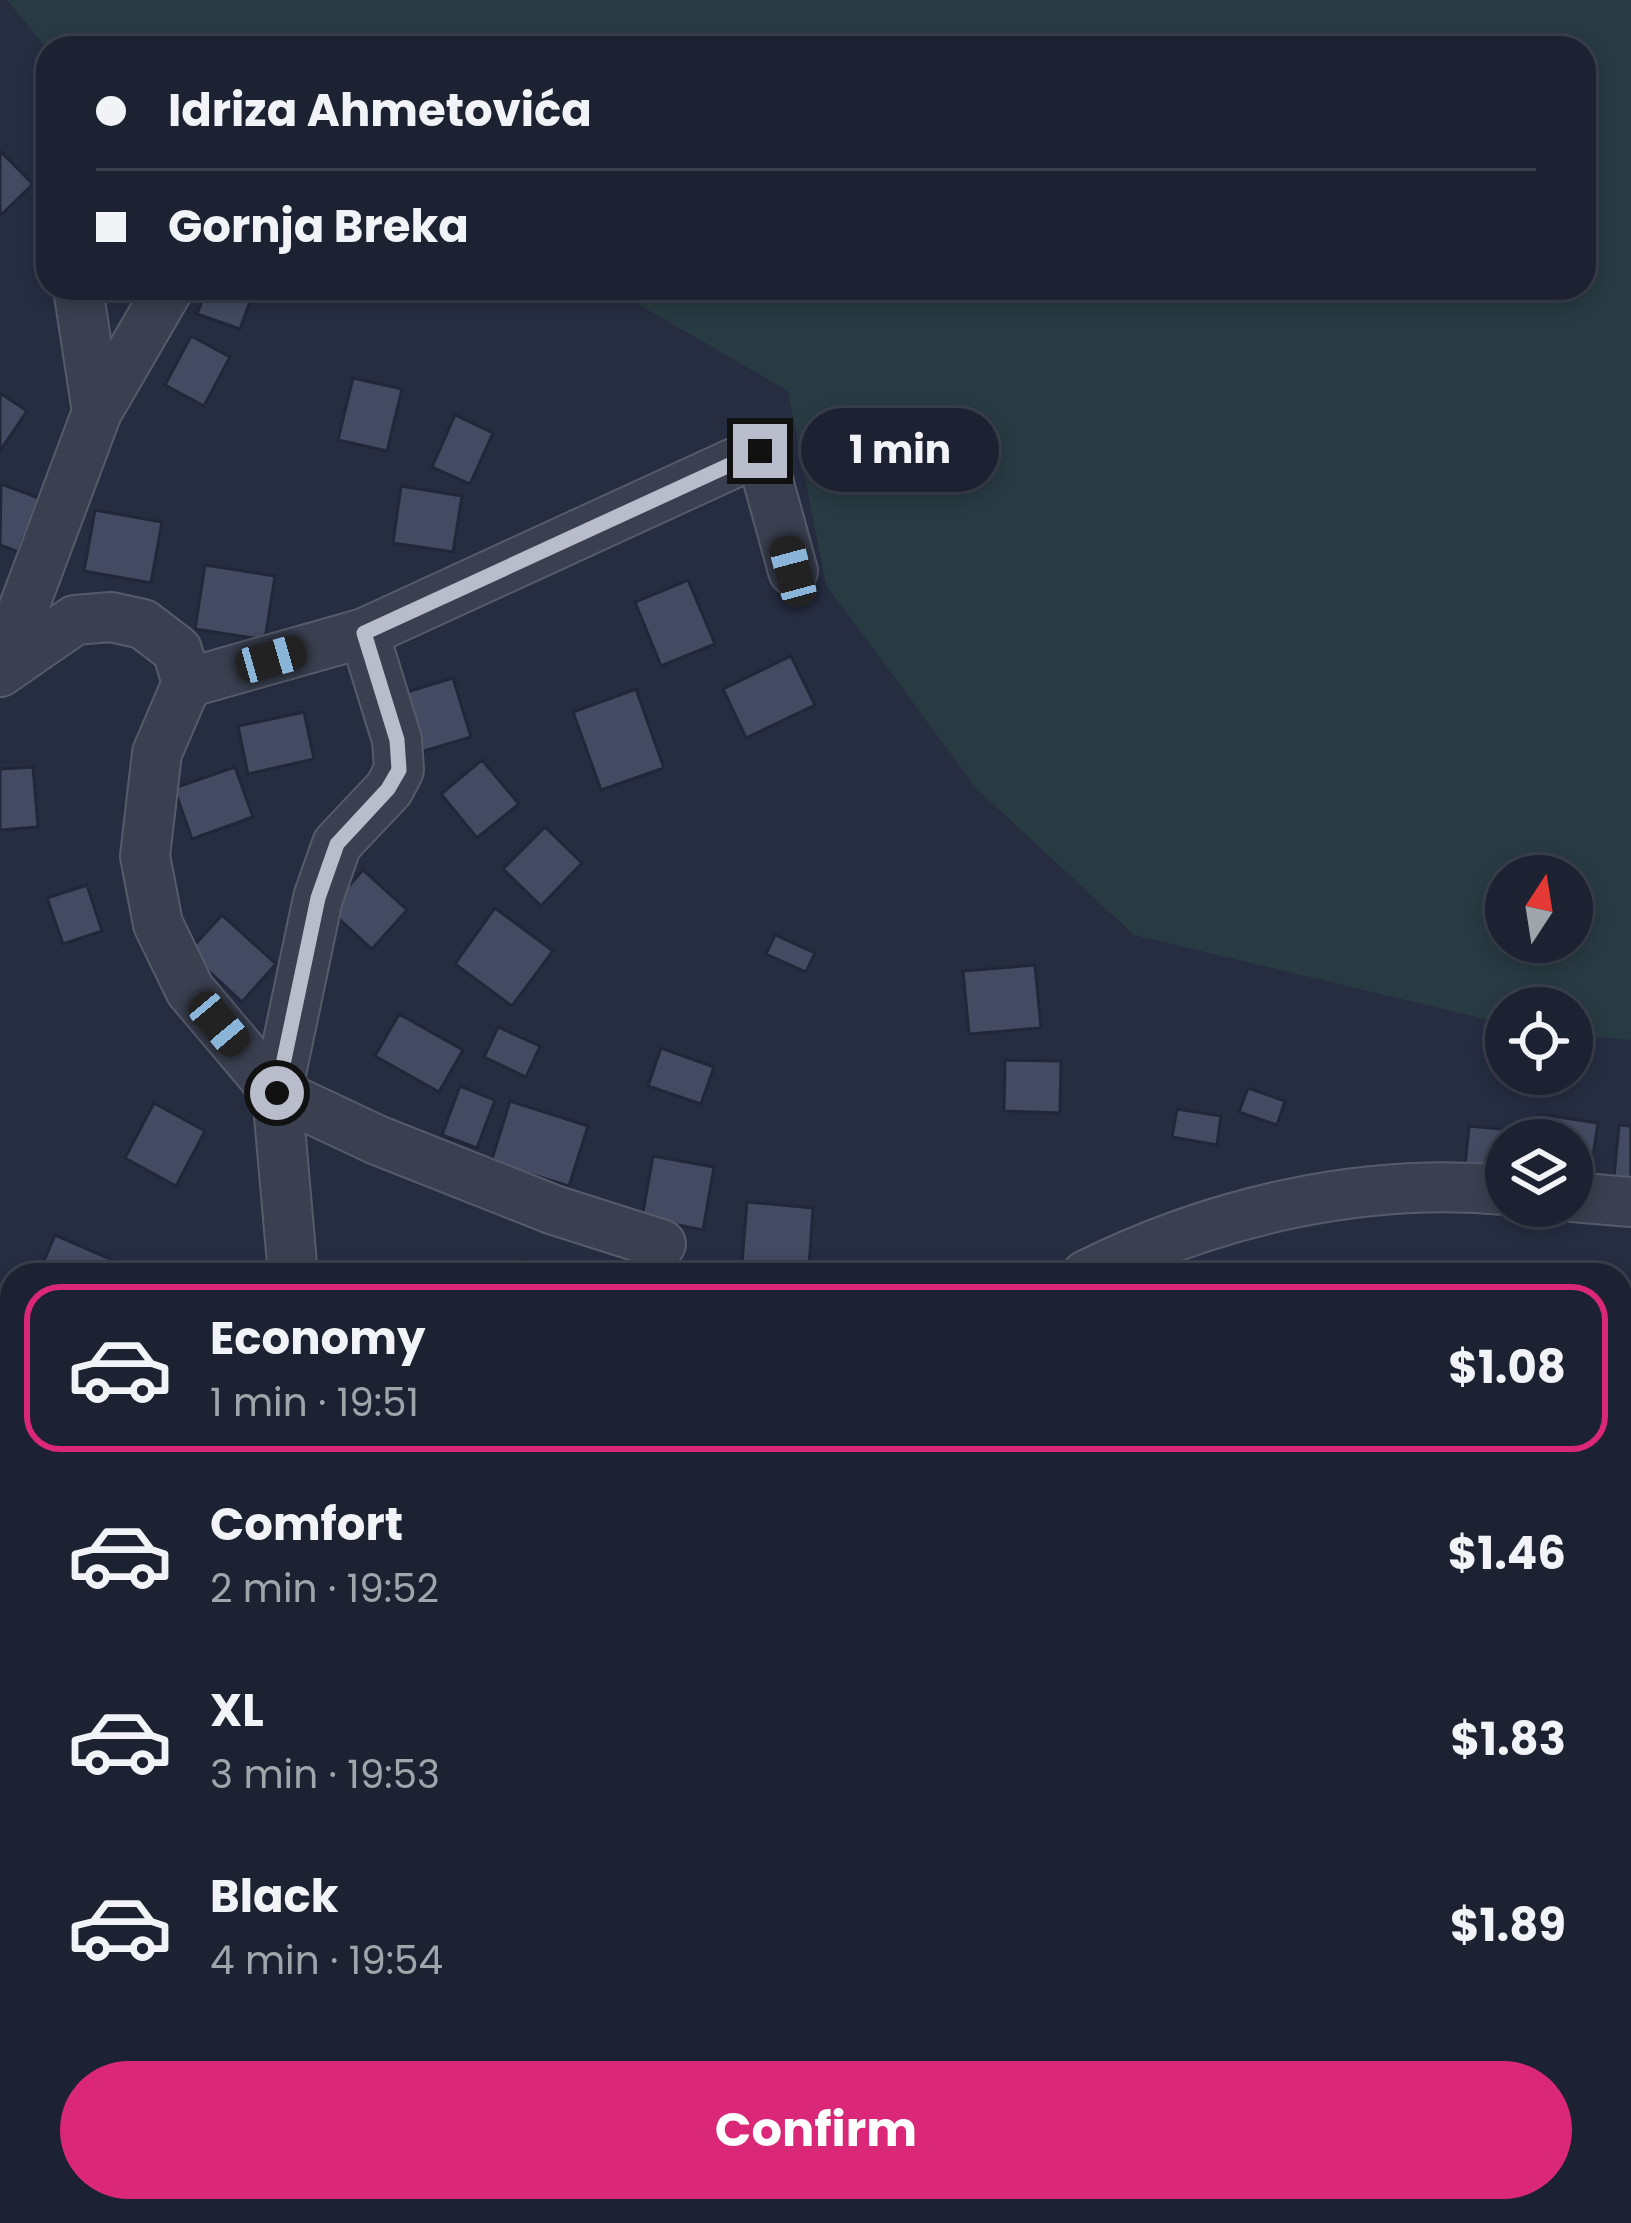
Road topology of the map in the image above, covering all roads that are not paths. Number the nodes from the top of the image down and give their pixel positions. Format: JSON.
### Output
{"nodes":[{"id":1,"x":80,"y":300,"type":"edge"},
{"id":2,"x":162,"y":300,"type":"edge"},
{"id":3,"x":97,"y":412,"type":"junction"},
{"id":4,"x":793,"y":571,"type":"dead end"},
{"id":5,"x":364,"y":633,"type":"junction"},
{"id":6,"x":0,"y":672,"type":"edge"},
{"id":7,"x":188,"y":683,"type":"junction"},
{"id":8,"x":277,"y":1093,"type":"junction"},
{"id":9,"x":1485,"y":1190,"type":"edge"},
{"id":10,"x":1593,"y":1199,"type":"edge"},
{"id":11,"x":1631,"y":1202,"type":"edge"},
{"id":12,"x":661,"y":1244,"type":"dead end"},
{"id":13,"x":291,"y":1263,"type":"edge"},
{"id":14,"x":1117,"y":1263,"type":"edge"},
{"id":15,"x":1599,"y":2223,"type":"edge"},
{"id":16,"x":1622,"y":2223,"type":"edge"}],
"edges":[{"from":1,"to":3,"type":"street"},
{"from":2,"to":3,"type":"street"},
{"from":3,"to":6,"type":"street"},
{"from":4,"to":5,"type":"street"},
{"from":5,"to":7,"type":"street"},
{"from":5,"to":8,"type":"street"},
{"from":6,"to":7,"type":"street"},
{"from":7,"to":8,"type":"street"},
{"from":8,"to":12,"type":"street"},
{"from":8,"to":13,"type":"street"},
{"from":9,"to":14,"type":"street"},
{"from":10,"to":11,"type":"street"},
{"from":15,"to":16,"type":"street"}]}
